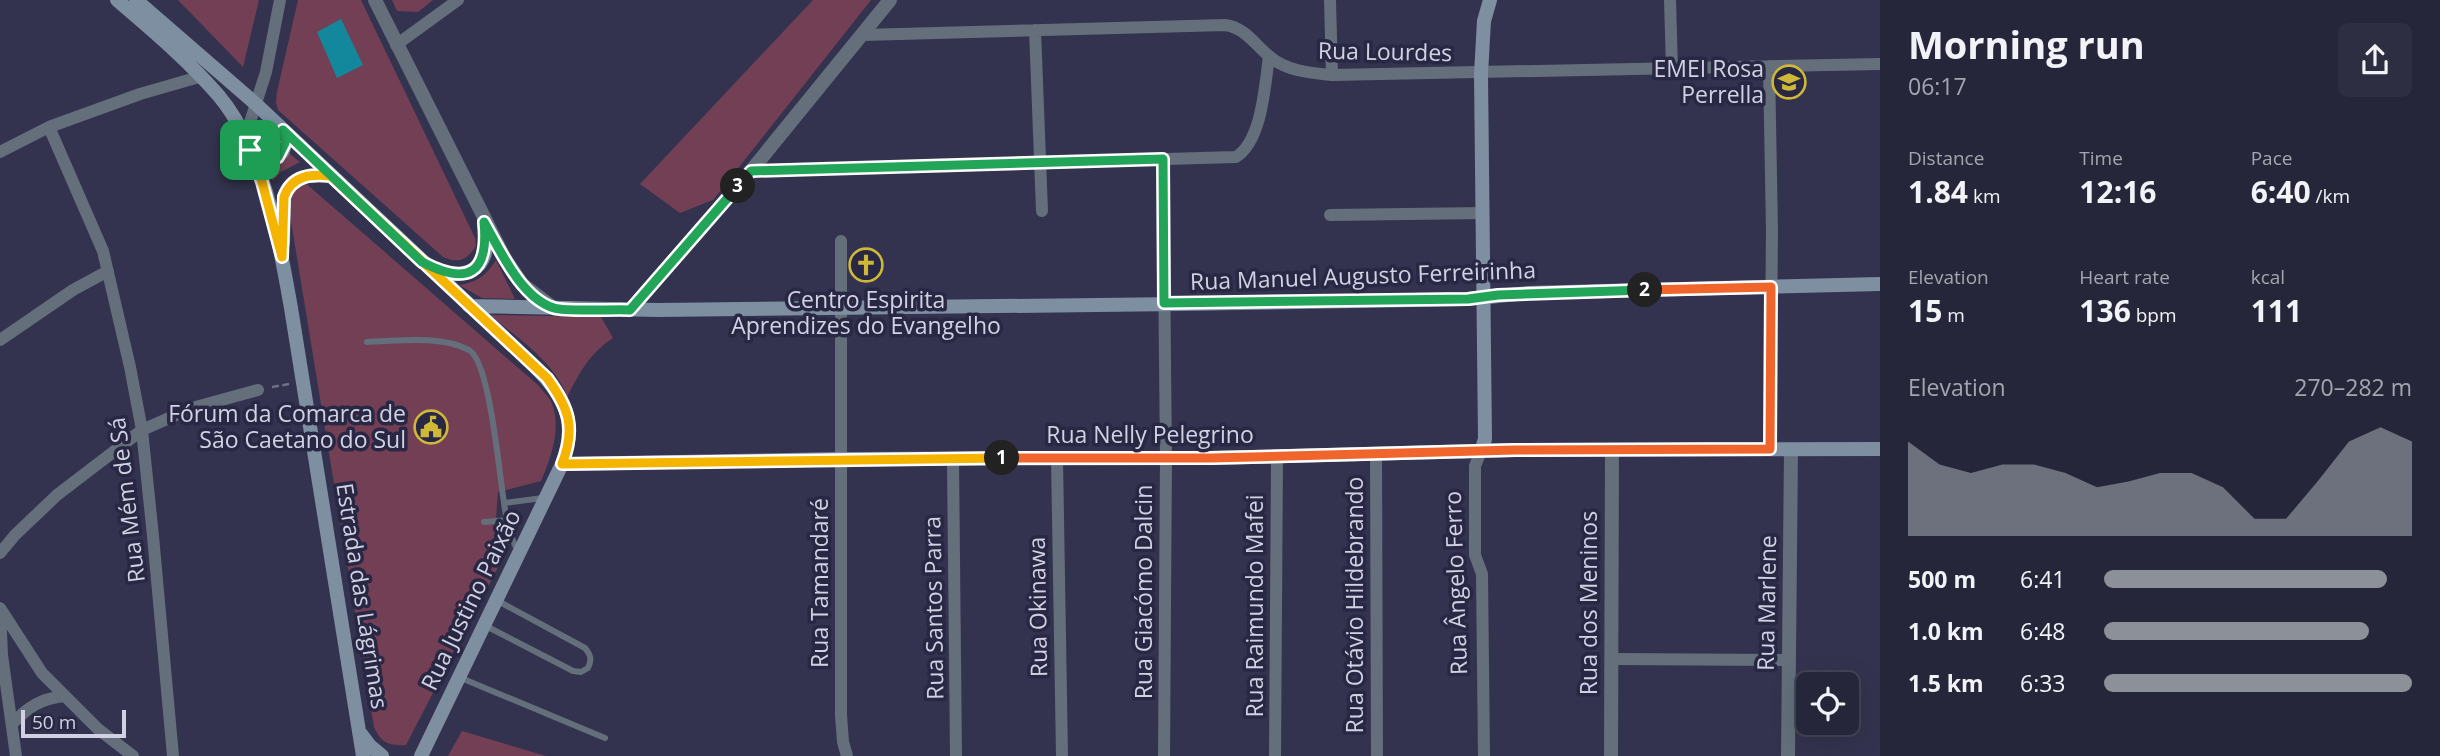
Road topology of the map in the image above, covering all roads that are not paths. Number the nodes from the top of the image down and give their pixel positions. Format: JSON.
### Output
{"nodes":[{"id":1,"x":117,"y":0,"type":"edge"},
{"id":2,"x":136,"y":0,"type":"edge"},
{"id":3,"x":280,"y":0,"type":"edge"},
{"id":4,"x":374,"y":0,"type":"edge"},
{"id":5,"x":458,"y":0,"type":"edge"},
{"id":6,"x":890,"y":0,"type":"edge"},
{"id":7,"x":1330,"y":0,"type":"edge"},
{"id":8,"x":1490,"y":0,"type":"edge"},
{"id":9,"x":1671,"y":0,"type":"edge"},
{"id":10,"x":1035,"y":30,"type":"junction"},
{"id":11,"x":863,"y":35,"type":"junction"},
{"id":12,"x":396,"y":45,"type":"junction"},
{"id":13,"x":1269,"y":56,"type":"junction"},
{"id":14,"x":1880,"y":64,"type":"edge"},
{"id":15,"x":1769,"y":66,"type":"junction"},
{"id":16,"x":1672,"y":69,"type":"junction"},
{"id":17,"x":1482,"y":74,"type":"junction"},
{"id":18,"x":1332,"y":75,"type":"junction"},
{"id":19,"x":200,"y":77,"type":"junction"},
{"id":20,"x":257,"y":105,"type":"junction"},
{"id":21,"x":50,"y":127,"type":"junction"},
{"id":22,"x":283,"y":130,"type":"junction"},
{"id":23,"x":248,"y":144,"type":"junction"},
{"id":24,"x":0,"y":152,"type":"edge"},
{"id":25,"x":1163,"y":159,"type":"junction"},
{"id":26,"x":1041,"y":162,"type":"junction"},
{"id":27,"x":751,"y":171,"type":"junction"},
{"id":28,"x":331,"y":176,"type":"junction"},
{"id":29,"x":1042,"y":211,"type":"dead end"},
{"id":30,"x":1483,"y":213,"type":"junction"},
{"id":31,"x":1331,"y":215,"type":"dead end"},
{"id":32,"x":484,"y":222,"type":"junction"},
{"id":33,"x":841,"y":241,"type":"dead end"},
{"id":34,"x":282,"y":257,"type":"junction"},
{"id":35,"x":422,"y":262,"type":"junction"},
{"id":36,"x":108,"y":271,"type":"junction"},
{"id":37,"x":1880,"y":284,"type":"edge"},
{"id":38,"x":1771,"y":287,"type":"junction"},
{"id":39,"x":1483,"y":297,"type":"junction"},
{"id":40,"x":1164,"y":303,"type":"junction"},
{"id":41,"x":469,"y":306,"type":"junction"},
{"id":42,"x":842,"y":308,"type":"junction"},
{"id":43,"x":555,"y":309,"type":"junction"},
{"id":44,"x":630,"y":310,"type":"junction"},
{"id":45,"x":0,"y":340,"type":"edge"},
{"id":46,"x":368,"y":342,"type":"dead end"},
{"id":47,"x":258,"y":390,"type":"road end"},
{"id":48,"x":142,"y":430,"type":"junction"},
{"id":49,"x":1770,"y":449,"type":"junction"},
{"id":50,"x":1880,"y":449,"type":"edge"},
{"id":51,"x":1612,"y":450,"type":"junction"},
{"id":52,"x":1791,"y":450,"type":"junction"},
{"id":53,"x":1481,"y":452,"type":"junction"},
{"id":54,"x":1376,"y":455,"type":"junction"},
{"id":55,"x":1057,"y":457,"type":"junction"},
{"id":56,"x":1166,"y":457,"type":"junction"},
{"id":57,"x":1277,"y":457,"type":"junction"},
{"id":58,"x":841,"y":459,"type":"junction"},
{"id":59,"x":953,"y":459,"type":"junction"},
{"id":60,"x":562,"y":464,"type":"junction"},
{"id":61,"x":546,"y":498,"type":"junction"},
{"id":62,"x":504,"y":503,"type":"junction"},
{"id":63,"x":507,"y":520,"type":"junction"},
{"id":64,"x":484,"y":522,"type":"dead end"},
{"id":65,"x":0,"y":553,"type":"edge"},
{"id":66,"x":519,"y":553,"type":"junction"},
{"id":67,"x":496,"y":600,"type":"junction"},
{"id":68,"x":0,"y":608,"type":"edge"},
{"id":69,"x":484,"y":625,"type":"junction"},
{"id":70,"x":1613,"y":659,"type":"junction"},
{"id":71,"x":1789,"y":660,"type":"junction"},
{"id":72,"x":459,"y":677,"type":"junction"},
{"id":73,"x":64,"y":696,"type":"junction"},
{"id":74,"x":12,"y":724,"type":"junction"},
{"id":75,"x":360,"y":733,"type":"junction"},
{"id":76,"x":605,"y":738,"type":"dead end"},
{"id":77,"x":420,"y":754,"type":"edge"},
{"id":78,"x":16,"y":756,"type":"edge"},
{"id":79,"x":133,"y":756,"type":"edge"},
{"id":80,"x":173,"y":756,"type":"edge"},
{"id":81,"x":363,"y":756,"type":"edge"},
{"id":82,"x":382,"y":756,"type":"edge"},
{"id":83,"x":847,"y":756,"type":"edge"},
{"id":84,"x":956,"y":756,"type":"edge"},
{"id":85,"x":1062,"y":756,"type":"edge"},
{"id":86,"x":1164,"y":756,"type":"edge"},
{"id":87,"x":1275,"y":756,"type":"edge"},
{"id":88,"x":1377,"y":756,"type":"edge"},
{"id":89,"x":1484,"y":756,"type":"edge"},
{"id":90,"x":1611,"y":756,"type":"edge"},
{"id":91,"x":1788,"y":756,"type":"edge"}],
"edges":[{"from":1,"to":19,"type":"main road","name":"Estrada das Lágrimas"},
{"from":2,"to":20,"type":"main road"},
{"from":3,"to":20,"type":"street"},
{"from":4,"to":12,"type":"street"},
{"from":5,"to":12,"type":"street"},
{"from":6,"to":11,"type":"street"},
{"from":7,"to":18,"type":"street"},
{"from":8,"to":17,"type":"main road","name":"Rua Ângelo Ferro"},
{"from":9,"to":16,"type":"street"},
{"from":10,"to":11,"type":"street","name":"Rua Lourdes"},
{"from":10,"to":13,"type":"street","name":"Rua Lourdes"},
{"from":10,"to":26,"type":"street"},
{"from":11,"to":27,"type":"street"},
{"from":12,"to":32,"type":"street"},
{"from":13,"to":18,"type":"street","name":"Rua Lourdes"},
{"from":13,"to":25,"type":"street"},
{"from":14,"to":15,"type":"street","name":"Rua Lourdes"},
{"from":15,"to":16,"type":"street","name":"Rua Lourdes"},
{"from":15,"to":38,"type":"street"},
{"from":16,"to":17,"type":"street","name":"Rua Lourdes"},
{"from":17,"to":18,"type":"street","name":"Rua Lourdes"},
{"from":17,"to":30,"type":"main road","name":"Rua Ângelo Ferro"},
{"from":19,"to":21,"type":"street"},
{"from":19,"to":23,"type":"main road","name":"Estrada das Lágrimas"},
{"from":20,"to":22,"type":"main road"},
{"from":20,"to":23,"type":"street"},
{"from":21,"to":24,"type":"street"},
{"from":21,"to":36,"type":"street","name":"Rua Mém de Sá"},
{"from":22,"to":23,"type":"main road"},
{"from":22,"to":28,"type":"main road"},
{"from":23,"to":34,"type":"main road","name":"Estrada das Lágrimas"},
{"from":25,"to":26,"type":"street"},
{"from":25,"to":40,"type":"street","name":"Rua Giacómo Dalcin"},
{"from":26,"to":27,"type":"street"},
{"from":26,"to":29,"type":"street"},
{"from":27,"to":44,"type":"street"},
{"from":28,"to":34,"type":"main road"},
{"from":28,"to":35,"type":"main road","name":"Rua Justino Paixão"},
{"from":30,"to":31,"type":"street"},
{"from":30,"to":39,"type":"main road","name":"Rua Ângelo Ferro"},
{"from":32,"to":35,"type":"main road"},
{"from":32,"to":43,"type":"street"},
{"from":33,"to":42,"type":"street","name":"Rua Tamandaré"},
{"from":34,"to":75,"type":"main road","name":"Estrada das Lágrimas"},
{"from":35,"to":41,"type":"main road","name":"Rua Justino Paixão"},
{"from":36,"to":45,"type":"street"},
{"from":36,"to":48,"type":"street","name":"Rua Mém de Sá"},
{"from":37,"to":38,"type":"main road","name":"Rua Manuel Augusto Ferreirinha"},
{"from":38,"to":39,"type":"main road","name":"Rua Manuel Augusto Ferreirinha"},
{"from":38,"to":49,"type":"street"},
{"from":39,"to":40,"type":"main road","name":"Rua Manuel Augusto Ferreirinha"},
{"from":39,"to":53,"type":"main road","name":"Rua Ângelo Ferro"},
{"from":40,"to":42,"type":"main road","name":"Rua Manuel Augusto Ferreirinha"},
{"from":40,"to":56,"type":"street","name":"Rua Giacómo Dalcin"},
{"from":41,"to":43,"type":"main road","name":"Rua Manuel Augusto Ferreirinha"},
{"from":41,"to":60,"type":"main road","name":"Rua Justino Paixão"},
{"from":42,"to":44,"type":"main road","name":"Rua Manuel Augusto Ferreirinha"},
{"from":42,"to":58,"type":"street","name":"Rua Tamandaré"},
{"from":43,"to":44,"type":"main road","name":"Rua Manuel Augusto Ferreirinha"},
{"from":46,"to":62,"type":"lane"},
{"from":47,"to":48,"type":"street"},
{"from":48,"to":65,"type":"street"},
{"from":48,"to":80,"type":"street","name":"Rua Mém de Sá"},
{"from":49,"to":51,"type":"main road","name":"Rua Nelly Pelegrino"},
{"from":49,"to":52,"type":"main road","name":"Rua Nelly Pelegrino"},
{"from":50,"to":52,"type":"main road","name":"Rua Nelly Pelegrino"},
{"from":51,"to":53,"type":"main road","name":"Rua Nelly Pelegrino"},
{"from":51,"to":70,"type":"street","name":"Rua dos Meninos"},
{"from":52,"to":71,"type":"street","name":"Rua Marlene"},
{"from":53,"to":54,"type":"main road","name":"Rua Nelly Pelegrino"},
{"from":53,"to":89,"type":"street","name":"Rua Ângelo Ferro"},
{"from":54,"to":57,"type":"main road","name":"Rua Nelly Pelegrino"},
{"from":54,"to":88,"type":"street","name":"Rua Otávio Hildebrando"},
{"from":55,"to":56,"type":"main road","name":"Rua Nelly Pelegrino"},
{"from":55,"to":59,"type":"main road","name":"Rua Nelly Pelegrino"},
{"from":55,"to":85,"type":"street","name":"Rua Okinawa"},
{"from":56,"to":57,"type":"main road","name":"Rua Nelly Pelegrino"},
{"from":56,"to":86,"type":"street","name":"Rua Giacómo Dalcin"},
{"from":57,"to":87,"type":"street","name":"Rua Raimundo Mafei"},
{"from":58,"to":59,"type":"main road","name":"Rua Nelly Pelegrino"},
{"from":58,"to":60,"type":"main road","name":"Rua Nelly Pelegrino"},
{"from":58,"to":83,"type":"street","name":"Rua Tamandaré"},
{"from":59,"to":84,"type":"street","name":"Rua Santos Parra"},
{"from":60,"to":61,"type":"main road","name":"Rua Justino Paixão"},
{"from":61,"to":62,"type":"lane"},
{"from":61,"to":66,"type":"main road","name":"Rua Justino Paixão"},
{"from":62,"to":63,"type":"lane"},
{"from":63,"to":64,"type":"lane"},
{"from":63,"to":66,"type":"lane"},
{"from":66,"to":67,"type":"main road","name":"Rua Justino Paixão"},
{"from":67,"to":69,"type":"main road","name":"Rua Justino Paixão"},
{"from":67,"to":69,"type":"lane"},
{"from":68,"to":73,"type":"street"},
{"from":68,"to":74,"type":"street"},
{"from":69,"to":72,"type":"main road","name":"Rua Justino Paixão"},
{"from":70,"to":71,"type":"street"},
{"from":70,"to":90,"type":"street","name":"Rua dos Meninos"},
{"from":71,"to":91,"type":"street","name":"Rua Marlene"},
{"from":72,"to":76,"type":"lane"},
{"from":72,"to":77,"type":"main road","name":"Rua Justino Paixão"},
{"from":73,"to":74,"type":"street"},
{"from":73,"to":79,"type":"street"},
{"from":74,"to":78,"type":"street"},
{"from":75,"to":81,"type":"main road","name":"Estrada das Lágrimas"},
{"from":75,"to":82,"type":"main road"}]}
